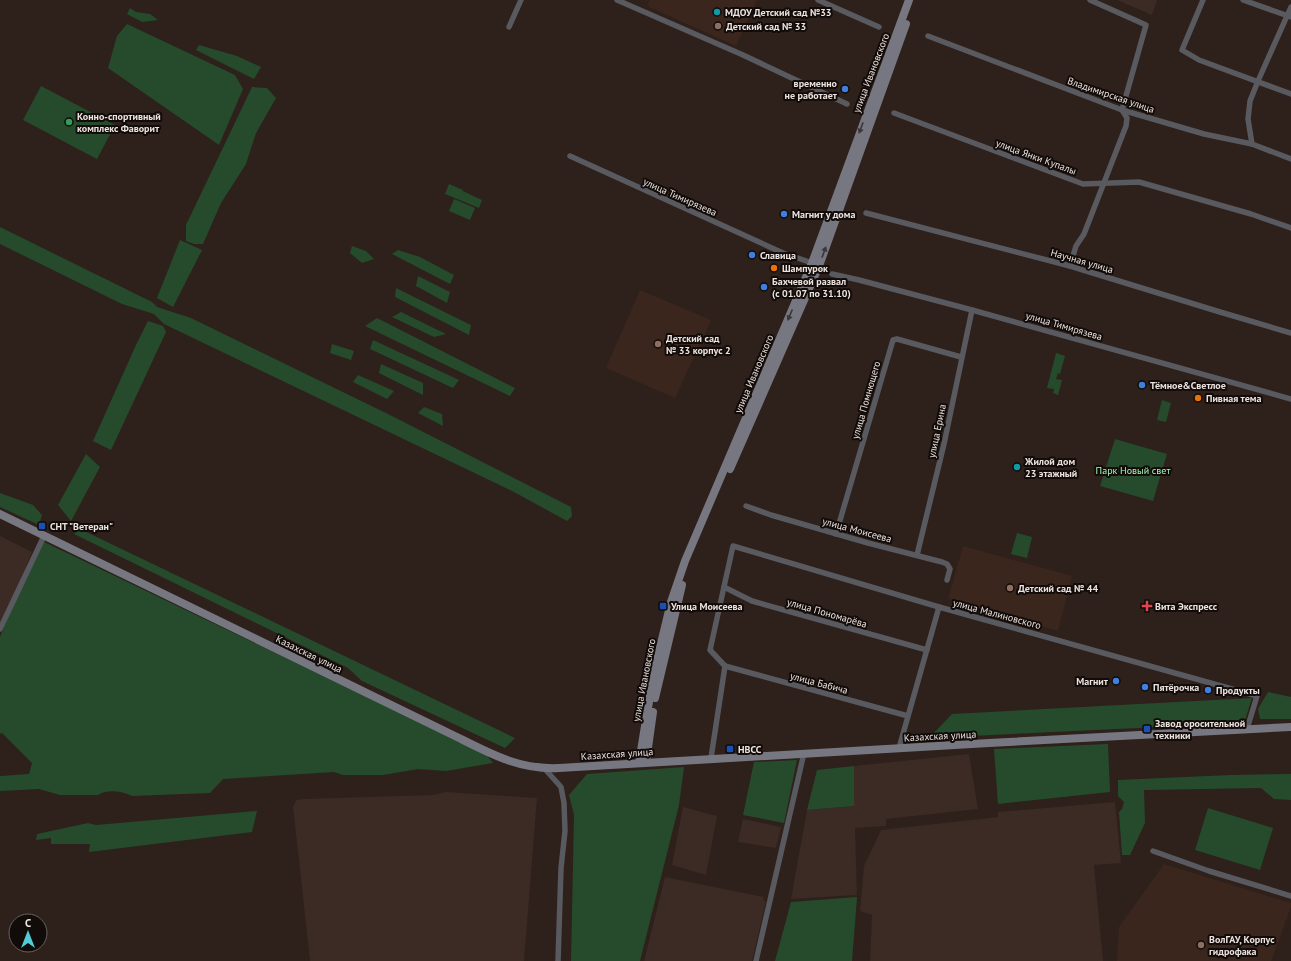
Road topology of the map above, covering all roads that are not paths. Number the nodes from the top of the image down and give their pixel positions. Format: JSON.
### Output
{"nodes":[{"id":1,"x":521,"y":0,"type":"edge"},
{"id":2,"x":617,"y":0,"type":"edge"},
{"id":3,"x":818,"y":0,"type":"edge"},
{"id":4,"x":909,"y":0,"type":"edge"},
{"id":5,"x":915,"y":0,"type":"edge"},
{"id":6,"x":1090,"y":0,"type":"edge"},
{"id":7,"x":1203,"y":0,"type":"edge"},
{"id":8,"x":1243,"y":0,"type":"edge"},
{"id":9,"x":1291,"y":7,"type":"edge"},
{"id":10,"x":1289,"y":17,"type":"edge"},
{"id":11,"x":509,"y":27,"type":"dead end"},
{"id":12,"x":879,"y":27,"type":"dead end"},
{"id":13,"x":928,"y":36,"type":"dead end"},
{"id":14,"x":1258,"y":81,"type":"junction"},
{"id":15,"x":1291,"y":94,"type":"edge"},
{"id":16,"x":847,"y":104,"type":"dead end"},
{"id":17,"x":1122,"y":110,"type":"junction"},
{"id":18,"x":894,"y":113,"type":"dead end"},
{"id":19,"x":1252,"y":144,"type":"junction"},
{"id":20,"x":570,"y":156,"type":"dead end"},
{"id":21,"x":1291,"y":159,"type":"edge"},
{"id":22,"x":1104,"y":183,"type":"junction"},
{"id":23,"x":866,"y":213,"type":"dead end"},
{"id":24,"x":1291,"y":228,"type":"edge"},
{"id":25,"x":815,"y":265,"type":"junction"},
{"id":26,"x":1070,"y":266,"type":"junction"},
{"id":27,"x":832,"y":274,"type":"dead end"},
{"id":28,"x":972,"y":310,"type":"junction"},
{"id":29,"x":1291,"y":333,"type":"edge"},
{"id":30,"x":961,"y":358,"type":"junction"},
{"id":31,"x":1291,"y":399,"type":"edge"},
{"id":32,"x":746,"y":506,"type":"dead end"},
{"id":33,"x":0,"y":514,"type":"edge"},
{"id":34,"x":836,"y":534,"type":"junction"},
{"id":35,"x":44,"y":536,"type":"junction"},
{"id":36,"x":917,"y":555,"type":"junction"},
{"id":37,"x":947,"y":580,"type":"dead end"},
{"id":38,"x":724,"y":587,"type":"junction"},
{"id":39,"x":939,"y":607,"type":"junction"},
{"id":40,"x":0,"y":629,"type":"edge"},
{"id":41,"x":927,"y":650,"type":"junction"},
{"id":42,"x":725,"y":666,"type":"junction"},
{"id":43,"x":908,"y":716,"type":"junction"},
{"id":44,"x":1291,"y":727,"type":"edge"},
{"id":45,"x":1247,"y":729,"type":"junction"},
{"id":46,"x":899,"y":748,"type":"junction"},
{"id":47,"x":804,"y":753,"type":"junction"},
{"id":48,"x":711,"y":758,"type":"junction"},
{"id":49,"x":643,"y":762,"type":"junction"},
{"id":50,"x":544,"y":768,"type":"junction"},
{"id":51,"x":1153,"y":851,"type":"dead end"},
{"id":52,"x":1291,"y":896,"type":"edge"},
{"id":53,"x":558,"y":961,"type":"edge"},
{"id":54,"x":756,"y":961,"type":"edge"}],
"edges":[{"from":1,"to":11,"type":"street"},
{"from":2,"to":16,"type":"street"},
{"from":3,"to":12,"type":"street"},
{"from":4,"to":25,"type":"main road","name":"улица Ивановского","one_way":true},
{"from":25,"to":5,"type":"main road","name":"улица Ивановского","one_way":true},
{"from":6,"to":17,"type":"street"},
{"from":7,"to":14,"type":"street"},
{"from":8,"to":10,"type":"street"},
{"from":9,"to":10,"type":"street"},
{"from":10,"to":14,"type":"street"},
{"from":13,"to":17,"type":"street","name":"Владимирская улица"},
{"from":14,"to":15,"type":"street"},
{"from":14,"to":19,"type":"street"},
{"from":17,"to":19,"type":"street","name":"Владимирская улица"},
{"from":17,"to":22,"type":"street"},
{"from":18,"to":22,"type":"street","name":"улица Янки Купалы"},
{"from":19,"to":21,"type":"street","name":"Владимирская улица"},
{"from":20,"to":25,"type":"street","name":"улица Тимирязева"},
{"from":22,"to":24,"type":"street","name":"улица Янки Купалы"},
{"from":22,"to":26,"type":"street"},
{"from":23,"to":26,"type":"street","name":"Научная улица"},
{"from":25,"to":49,"type":"main road","name":"улица Ивановского"},
{"from":26,"to":29,"type":"street","name":"Научная улица"},
{"from":27,"to":28,"type":"street","name":"улица Тимирязева"},
{"from":28,"to":30,"type":"street","name":"улица Ерина"},
{"from":28,"to":31,"type":"street","name":"улица Тимирязева"},
{"from":30,"to":34,"type":"street","name":"улица Помнющего"},
{"from":30,"to":36,"type":"street","name":"улица Ерина"},
{"from":32,"to":34,"type":"street","name":"улица Моисеева"},
{"from":33,"to":35,"type":"main road","name":"Казахская улица"},
{"from":34,"to":36,"type":"street","name":"улица Моисеева"},
{"from":35,"to":40,"type":"street"},
{"from":35,"to":50,"type":"main road","name":"Казахская улица"},
{"from":36,"to":37,"type":"street","name":"улица Моисеева"},
{"from":38,"to":39,"type":"street","name":"улица Малиновского"},
{"from":38,"to":41,"type":"street","name":"улица Пономарёва"},
{"from":38,"to":42,"type":"street"},
{"from":39,"to":41,"type":"street"},
{"from":39,"to":45,"type":"street","name":"улица Малиновского"},
{"from":41,"to":43,"type":"street"},
{"from":42,"to":43,"type":"street","name":"улица Бабича"},
{"from":42,"to":48,"type":"street"},
{"from":43,"to":46,"type":"street"},
{"from":44,"to":45,"type":"main road","name":"Казахская улица"},
{"from":45,"to":46,"type":"main road","name":"Казахская улица"},
{"from":46,"to":47,"type":"main road","name":"Казахская улица"},
{"from":47,"to":48,"type":"main road","name":"Казахская улица"},
{"from":47,"to":54,"type":"street"},
{"from":48,"to":49,"type":"main road","name":"Казахская улица"},
{"from":49,"to":50,"type":"main road","name":"Казахская улица"},
{"from":50,"to":53,"type":"street"},
{"from":51,"to":52,"type":"street"}]}
